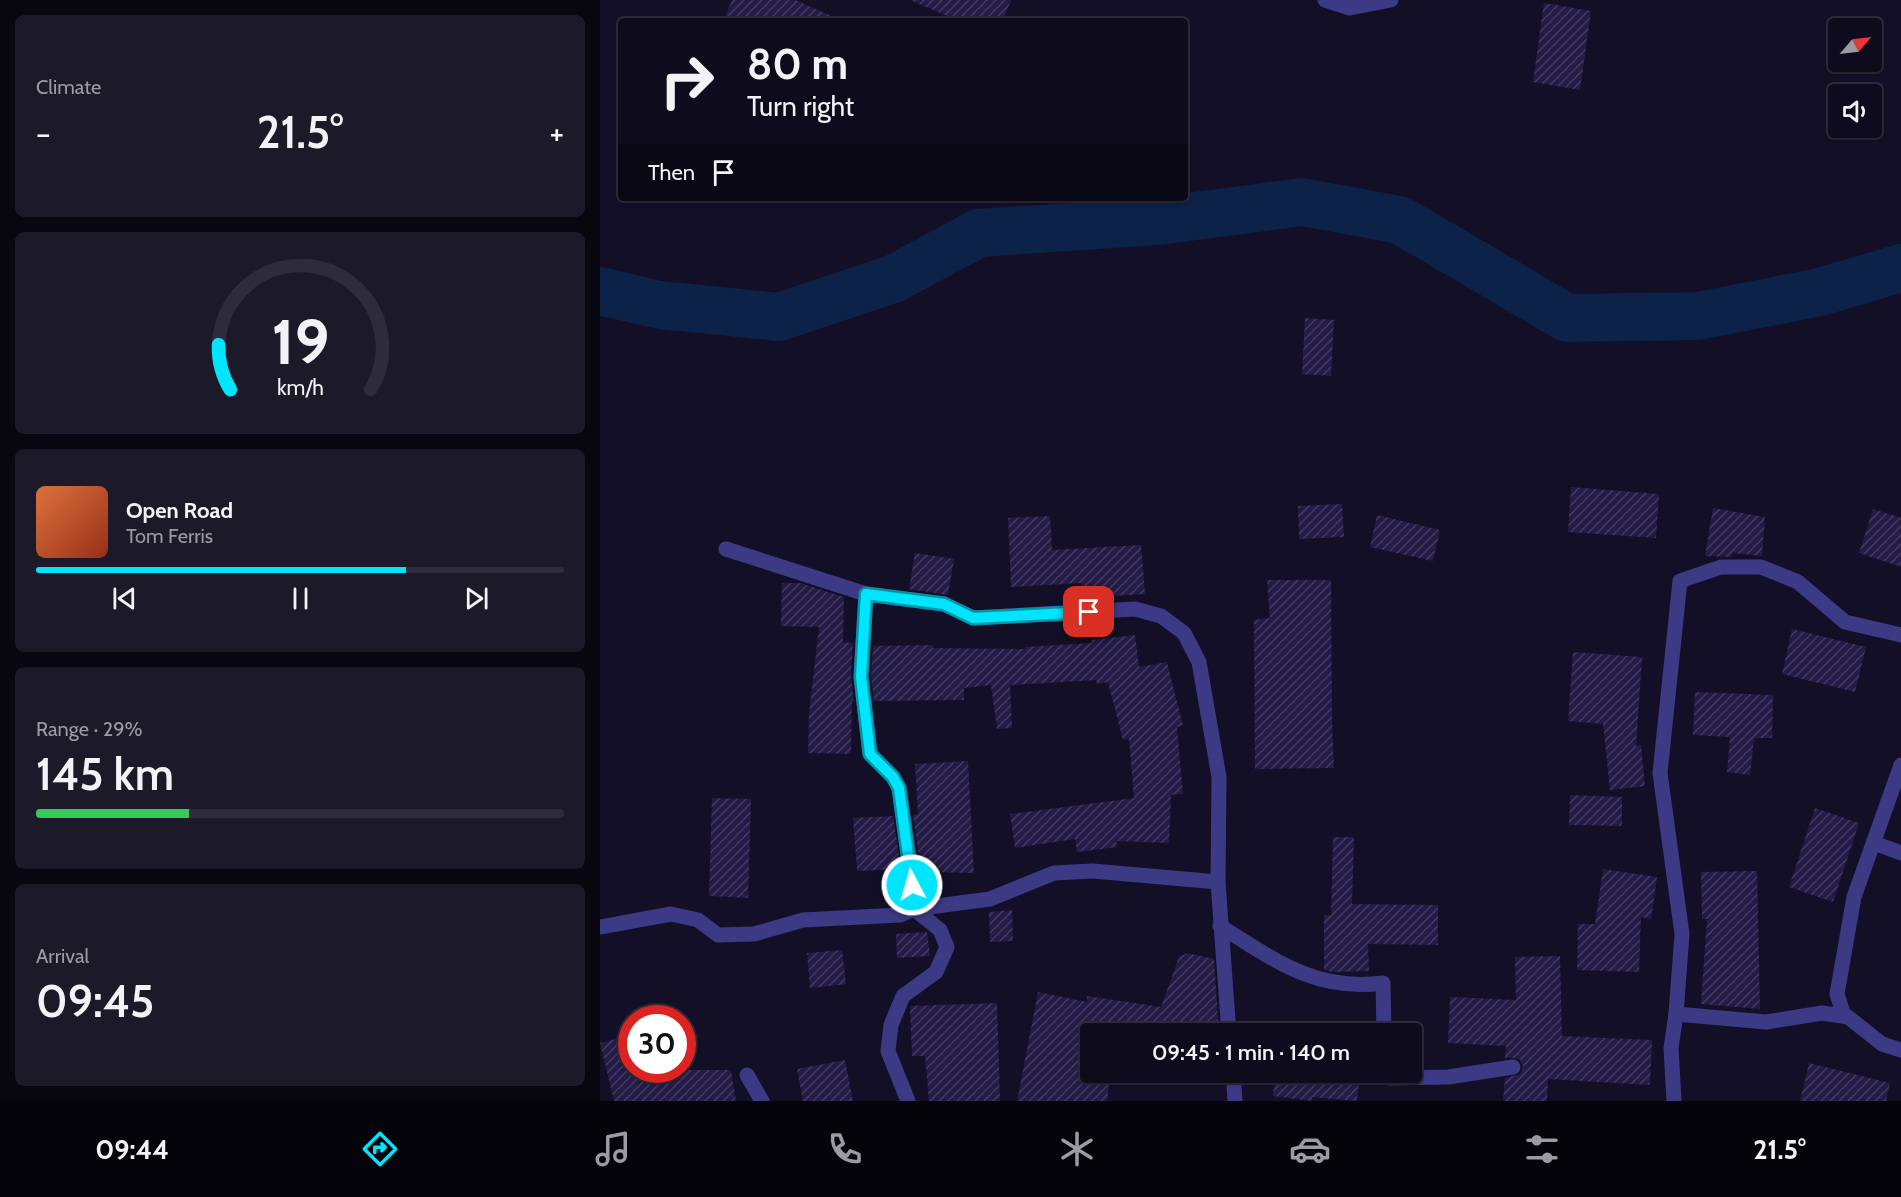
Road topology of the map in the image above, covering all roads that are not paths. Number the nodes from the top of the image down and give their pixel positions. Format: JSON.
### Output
{"nodes":[{"id":1,"x":1325,"y":0,"type":"edge"},
{"id":2,"x":1391,"y":0,"type":"edge"},
{"id":3,"x":726,"y":549,"type":"dead end"},
{"id":4,"x":866,"y":594,"type":"junction"},
{"id":5,"x":1901,"y":635,"type":"edge"},
{"id":6,"x":1901,"y":765,"type":"edge"},
{"id":7,"x":1874,"y":843,"type":"junction"},
{"id":8,"x":1901,"y":853,"type":"edge"},
{"id":9,"x":1218,"y":882,"type":"junction"},
{"id":10,"x":914,"y":909,"type":"junction"},
{"id":11,"x":1220,"y":926,"type":"junction"},
{"id":12,"x":600,"y":927,"type":"edge"},
{"id":13,"x":1676,"y":1014,"type":"junction"},
{"id":14,"x":1844,"y":1017,"type":"junction"},
{"id":15,"x":1228,"y":1023,"type":"edge"},
{"id":16,"x":1384,"y":1023,"type":"edge"},
{"id":17,"x":1901,"y":1050,"type":"edge"},
{"id":18,"x":1513,"y":1067,"type":"dead end"},
{"id":19,"x":747,"y":1075,"type":"dead end"},
{"id":20,"x":1422,"y":1077,"type":"edge"},
{"id":21,"x":1234,"y":1083,"type":"edge"},
{"id":22,"x":762,"y":1101,"type":"edge"},
{"id":23,"x":908,"y":1101,"type":"edge"},
{"id":24,"x":1235,"y":1101,"type":"edge"},
{"id":25,"x":1674,"y":1101,"type":"edge"}],
"edges":[{"from":1,"to":2,"type":"street"},
{"from":3,"to":4,"type":"street"},
{"from":4,"to":9,"type":"street"},
{"from":4,"to":10,"type":"street"},
{"from":5,"to":13,"type":"street"},
{"from":6,"to":7,"type":"street"},
{"from":7,"to":8,"type":"street"},
{"from":7,"to":14,"type":"street"},
{"from":9,"to":10,"type":"street"},
{"from":9,"to":11,"type":"street"},
{"from":10,"to":12,"type":"street"},
{"from":10,"to":23,"type":"street"},
{"from":11,"to":15,"type":"street"},
{"from":11,"to":16,"type":"street"},
{"from":13,"to":14,"type":"street"},
{"from":13,"to":25,"type":"street"},
{"from":14,"to":17,"type":"street"},
{"from":18,"to":20,"type":"street"},
{"from":19,"to":22,"type":"street"},
{"from":21,"to":24,"type":"street"}]}
